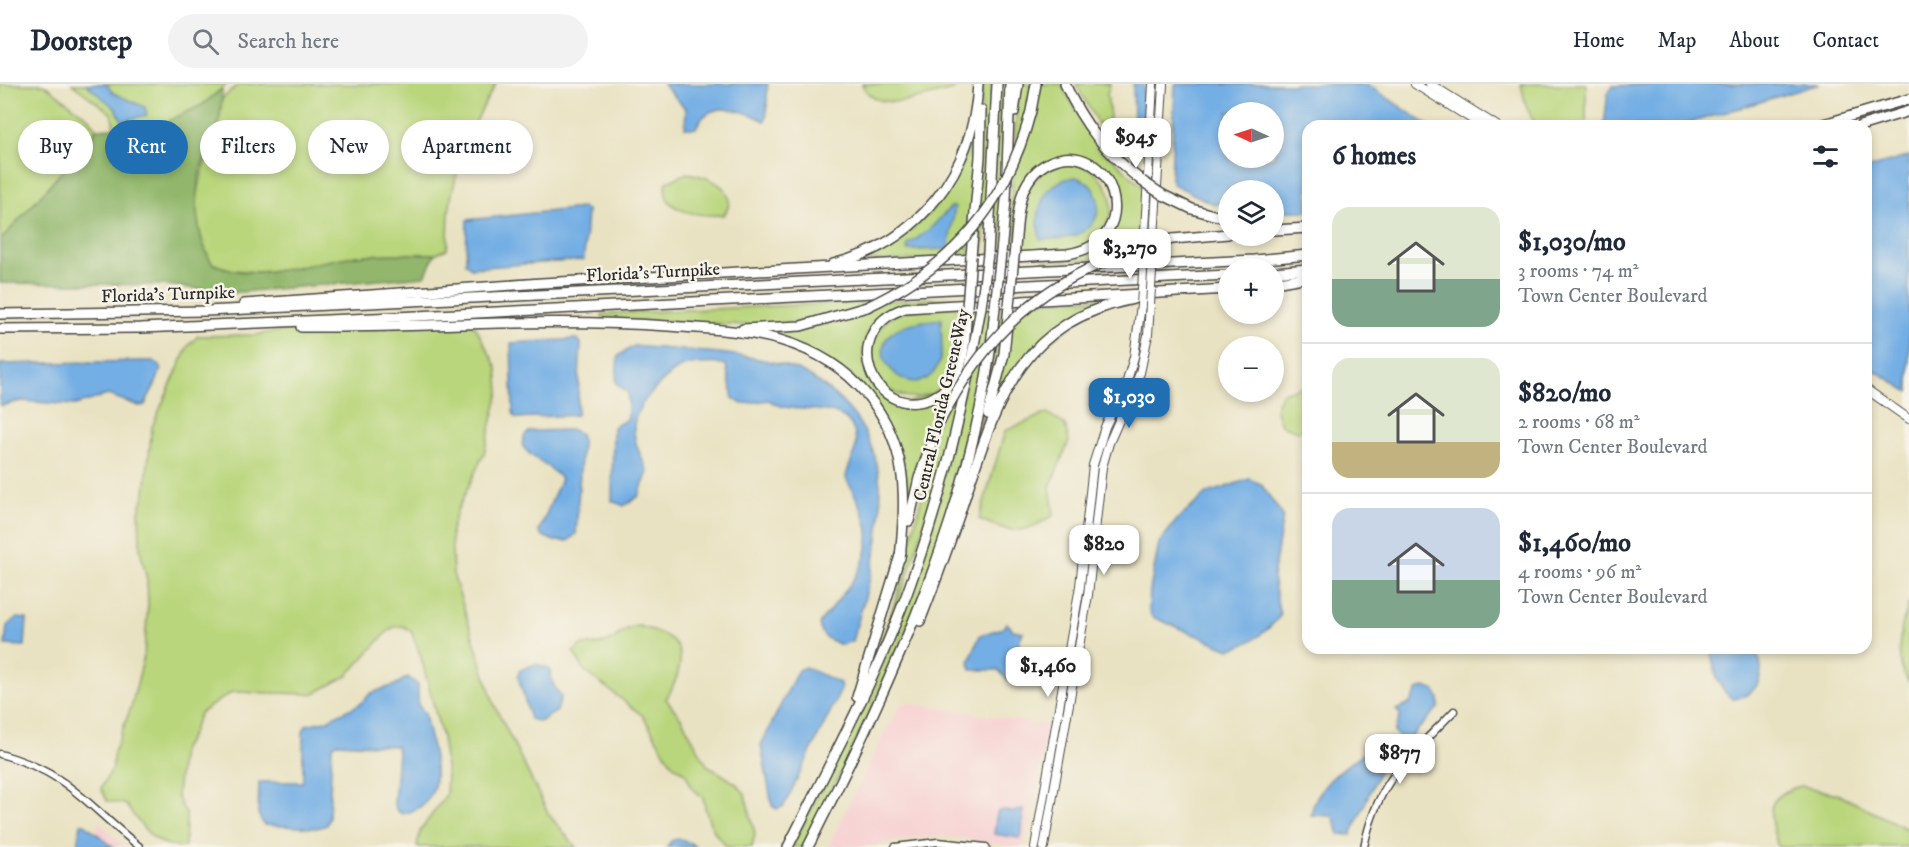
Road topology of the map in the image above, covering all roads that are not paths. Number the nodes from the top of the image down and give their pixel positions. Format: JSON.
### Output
{"nodes":[{"id":1,"x":979,"y":84,"type":"edge"},
{"id":2,"x":997,"y":84,"type":"edge"},
{"id":3,"x":1010,"y":84,"type":"edge"},
{"id":4,"x":1018,"y":84,"type":"edge"},
{"id":5,"x":1036,"y":84,"type":"edge"},
{"id":6,"x":1065,"y":84,"type":"edge"},
{"id":7,"x":1153,"y":84,"type":"edge"},
{"id":8,"x":1163,"y":84,"type":"edge"},
{"id":9,"x":1415,"y":84,"type":"edge"},
{"id":10,"x":1430,"y":84,"type":"edge"},
{"id":11,"x":1909,"y":99,"type":"edge"},
{"id":12,"x":1909,"y":111,"type":"edge"},
{"id":13,"x":1473,"y":120,"type":"edge"},
{"id":14,"x":1487,"y":120,"type":"edge"},
{"id":15,"x":1837,"y":120,"type":"edge"},
{"id":16,"x":1872,"y":122,"type":"edge"},
{"id":17,"x":1007,"y":153,"type":"junction"},
{"id":18,"x":1218,"y":216,"type":"edge"},
{"id":19,"x":1284,"y":225,"type":"edge"},
{"id":20,"x":1302,"y":226,"type":"edge"},
{"id":21,"x":1302,"y":228,"type":"edge"},
{"id":22,"x":1284,"y":229,"type":"edge"},
{"id":23,"x":1218,"y":235,"type":"edge"},
{"id":24,"x":1302,"y":256,"type":"edge"},
{"id":25,"x":788,"y":269,"type":"junction"},
{"id":26,"x":1302,"y":270,"type":"edge"},
{"id":27,"x":1284,"y":271,"type":"edge"},
{"id":28,"x":1218,"y":275,"type":"edge"},
{"id":29,"x":1302,"y":278,"type":"edge"},
{"id":30,"x":1284,"y":281,"type":"edge"},
{"id":31,"x":1218,"y":290,"type":"edge"},
{"id":32,"x":1177,"y":292,"type":"junction"},
{"id":33,"x":141,"y":313,"type":"junction"},
{"id":34,"x":0,"y":314,"type":"edge"},
{"id":35,"x":285,"y":322,"type":"junction"},
{"id":36,"x":0,"y":329,"type":"edge"},
{"id":37,"x":719,"y":330,"type":"junction"},
{"id":38,"x":1872,"y":393,"type":"edge"},
{"id":39,"x":1909,"y":420,"type":"edge"},
{"id":40,"x":960,"y":512,"type":"junction"},
{"id":41,"x":900,"y":558,"type":"junction"},
{"id":42,"x":1454,"y":711,"type":"dead end"},
{"id":43,"x":867,"y":731,"type":"junction"},
{"id":44,"x":838,"y":747,"type":"junction"},
{"id":45,"x":0,"y":754,"type":"edge"},
{"id":46,"x":140,"y":847,"type":"edge"},
{"id":47,"x":788,"y":847,"type":"edge"},
{"id":48,"x":808,"y":847,"type":"edge"},
{"id":49,"x":895,"y":847,"type":"edge"},
{"id":50,"x":986,"y":847,"type":"edge"},
{"id":51,"x":1035,"y":847,"type":"edge"},
{"id":52,"x":1044,"y":847,"type":"edge"},
{"id":53,"x":1364,"y":847,"type":"edge"}],
"edges":[{"from":1,"to":25,"type":"highway"},
{"from":1,"to":32,"type":"highway","bridge":true},
{"from":2,"to":44,"type":"highway","name":"Central Florida GreeneWay","bridge":true},
{"from":3,"to":17,"type":"highway","name":"Central Florida GreeneWay"},
{"from":4,"to":17,"type":"highway"},
{"from":5,"to":37,"type":"highway","bridge":true},
{"from":6,"to":18,"type":"highway","bridge":true},
{"from":7,"to":51,"type":"main road","bridge":true},
{"from":8,"to":52,"type":"main road","bridge":true},
{"from":9,"to":13,"type":"main road"},
{"from":10,"to":14,"type":"main road"},
{"from":11,"to":15,"type":"highway"},
{"from":12,"to":16,"type":"highway"},
{"from":17,"to":43,"type":"highway","name":"Central Florida GreeneWay","bridge":true},
{"from":19,"to":20,"type":"highway"},
{"from":21,"to":22,"type":"highway"},
{"from":23,"to":41,"type":"highway","bridge":true},
{"from":24,"to":33,"type":"highway","name":"Florida's Turnpike"},
{"from":25,"to":33,"type":"highway"},
{"from":25,"to":40,"type":"highway","bridge":true},
{"from":26,"to":27,"type":"highway"},
{"from":28,"to":35,"type":"highway","name":"Florida's Turnpike"},
{"from":29,"to":30,"type":"highway"},
{"from":31,"to":32,"type":"highway"},
{"from":32,"to":40,"type":"highway"},
{"from":33,"to":34,"type":"highway","name":"Florida's Turnpike"},
{"from":35,"to":36,"type":"highway","name":"Florida's Turnpike"},
{"from":35,"to":37,"type":"highway"},
{"from":37,"to":41,"type":"highway"},
{"from":38,"to":39,"type":"main road"},
{"from":40,"to":43,"type":"highway"},
{"from":41,"to":44,"type":"highway"},
{"from":42,"to":53,"type":"street"},
{"from":43,"to":48,"type":"highway","name":"Central Florida GreeneWay"},
{"from":44,"to":47,"type":"highway","name":"Central Florida GreeneWay"},
{"from":45,"to":46,"type":"street"},
{"from":49,"to":50,"type":"street"}]}
